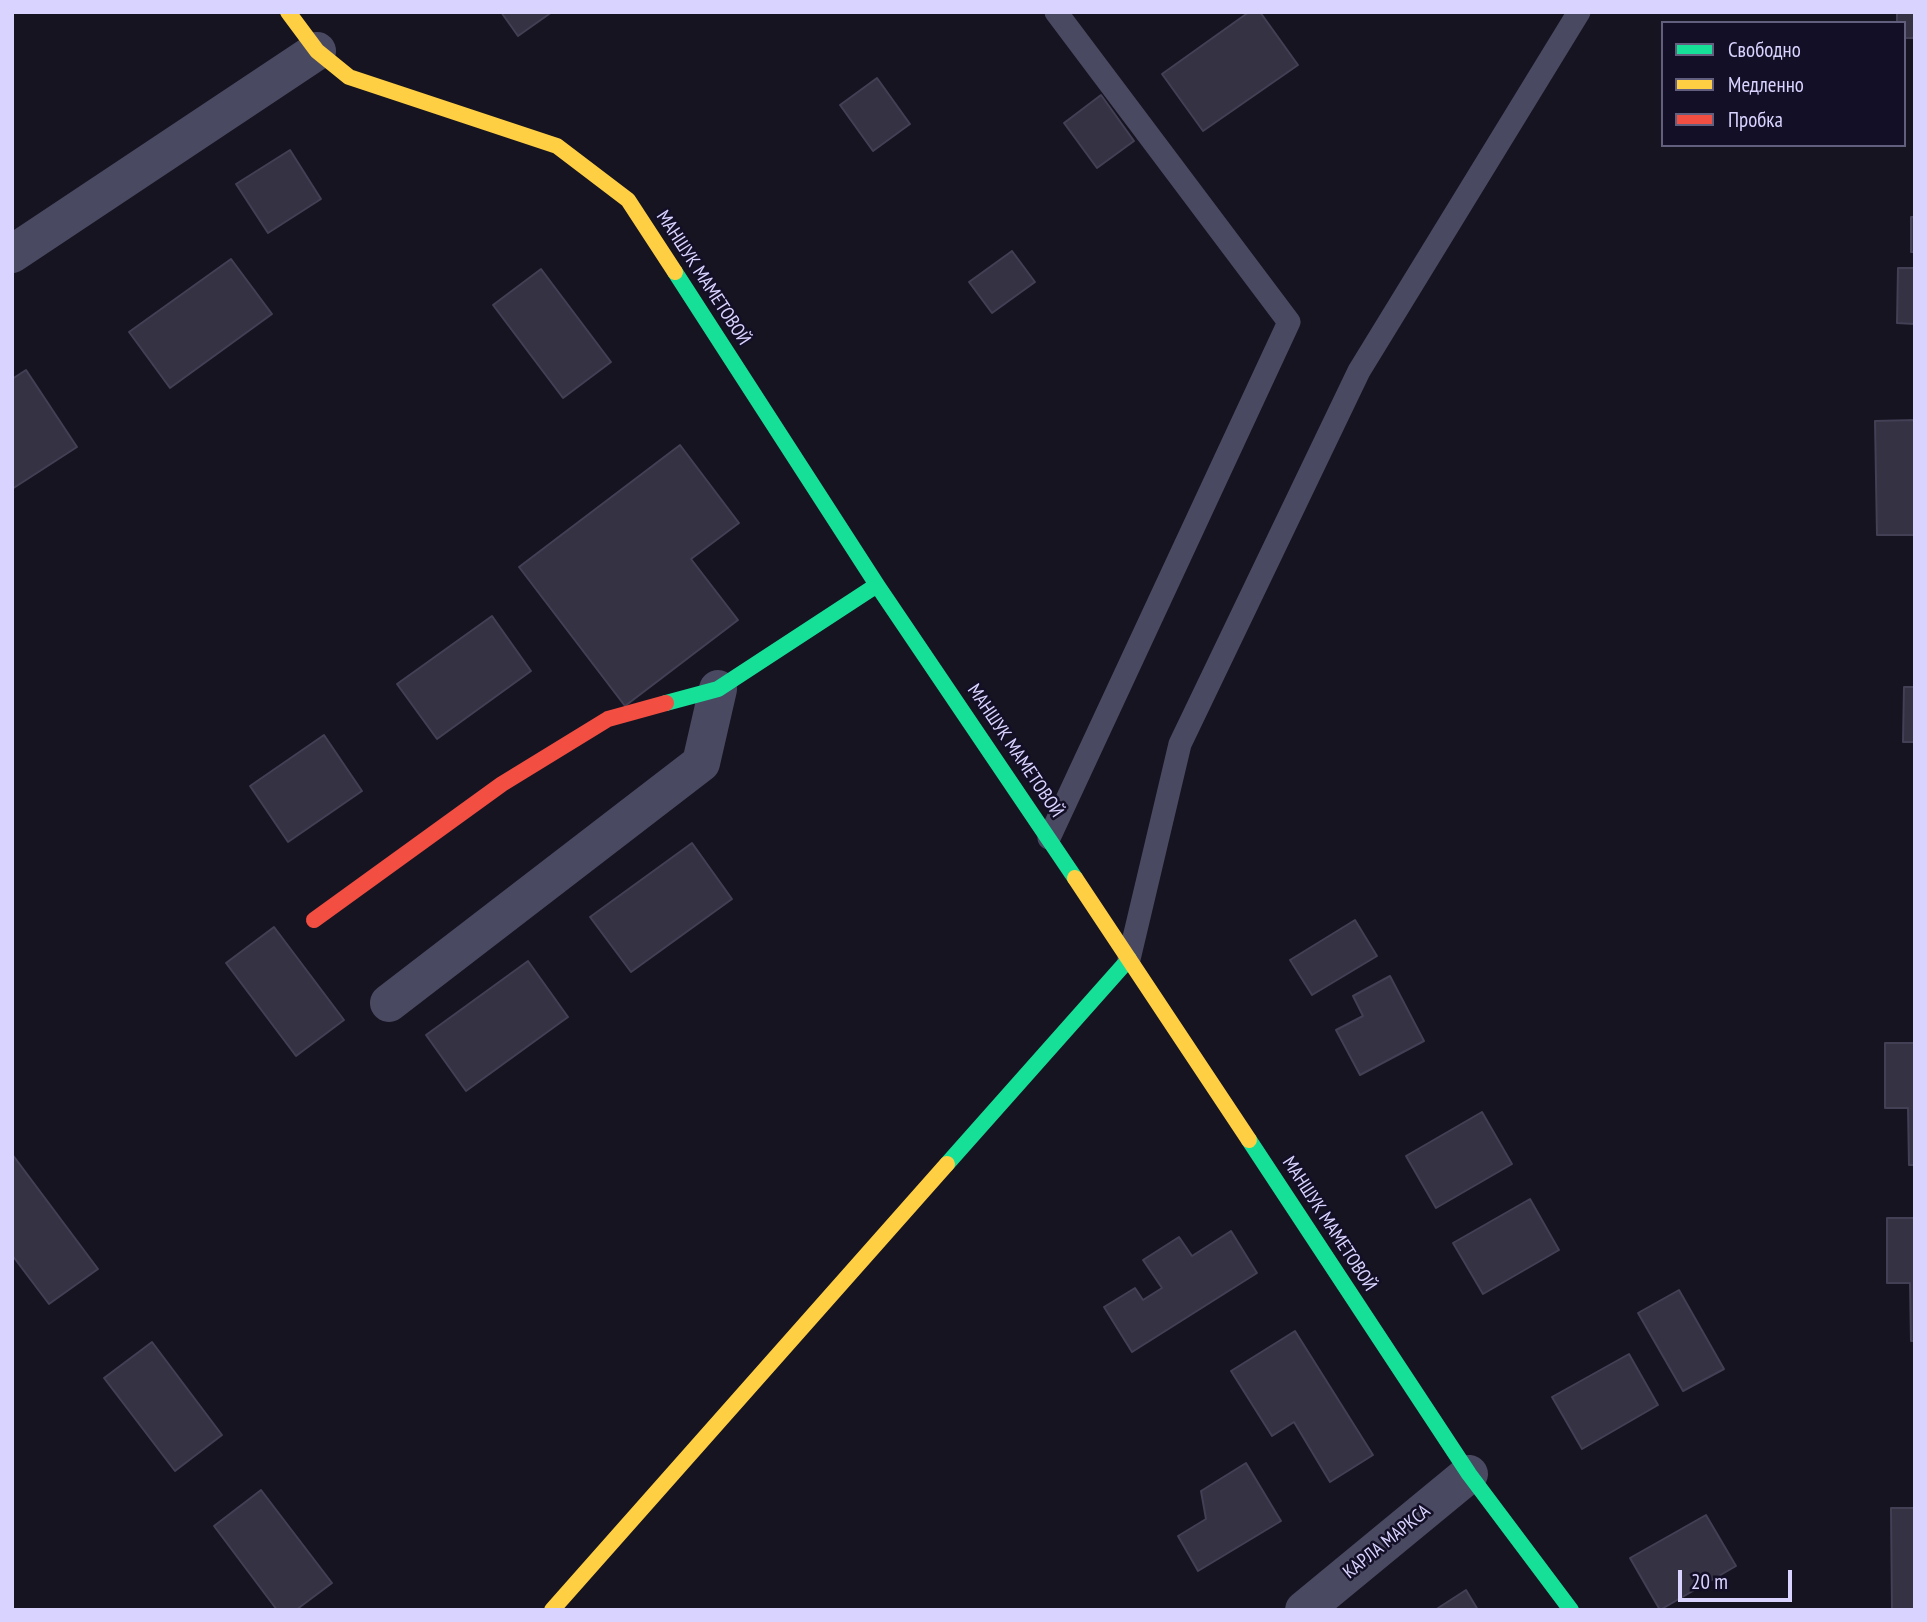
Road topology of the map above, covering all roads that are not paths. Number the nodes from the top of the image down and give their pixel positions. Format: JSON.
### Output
{"nodes":[{"id":1,"x":288,"y":12,"type":"edge"},
{"id":2,"x":1056,"y":12,"type":"edge"},
{"id":3,"x":1579,"y":12,"type":"edge"},
{"id":4,"x":317,"y":51,"type":"junction"},
{"id":5,"x":12,"y":254,"type":"edge"},
{"id":6,"x":877,"y":584,"type":"junction"},
{"id":7,"x":718,"y":689,"type":"junction"},
{"id":8,"x":1049,"y":838,"type":"junction"},
{"id":9,"x":314,"y":920,"type":"dead end"},
{"id":10,"x":1129,"y":959,"type":"junction"},
{"id":11,"x":389,"y":1003,"type":"dead end"},
{"id":12,"x":1469,"y":1475,"type":"junction"},
{"id":13,"x":552,"y":1610,"type":"edge"},
{"id":14,"x":1304,"y":1610,"type":"edge"},
{"id":15,"x":1571,"y":1610,"type":"edge"}],
"edges":[{"from":1,"to":4,"type":"street","name":"МАНШУК МАМЕТОВОЙ"},
{"from":2,"to":8,"type":"lane"},
{"from":3,"to":10,"type":"lane"},
{"from":4,"to":5,"type":"street"},
{"from":4,"to":6,"type":"street","name":"МАНШУК МАМЕТОВОЙ"},
{"from":6,"to":7,"type":"street"},
{"from":6,"to":8,"type":"street","name":"МАНШУК МАМЕТОВОЙ"},
{"from":7,"to":9,"type":"street"},
{"from":7,"to":11,"type":"street"},
{"from":8,"to":10,"type":"street","name":"МАНШУК МАМЕТОВОЙ"},
{"from":10,"to":12,"type":"street","name":"МАНШУК МАМЕТОВОЙ"},
{"from":10,"to":13,"type":"street"},
{"from":12,"to":14,"type":"street","name":"КАРЛА МАРКСА"},
{"from":12,"to":15,"type":"street","name":"МАНШУК МАМЕТОВОЙ"}]}
